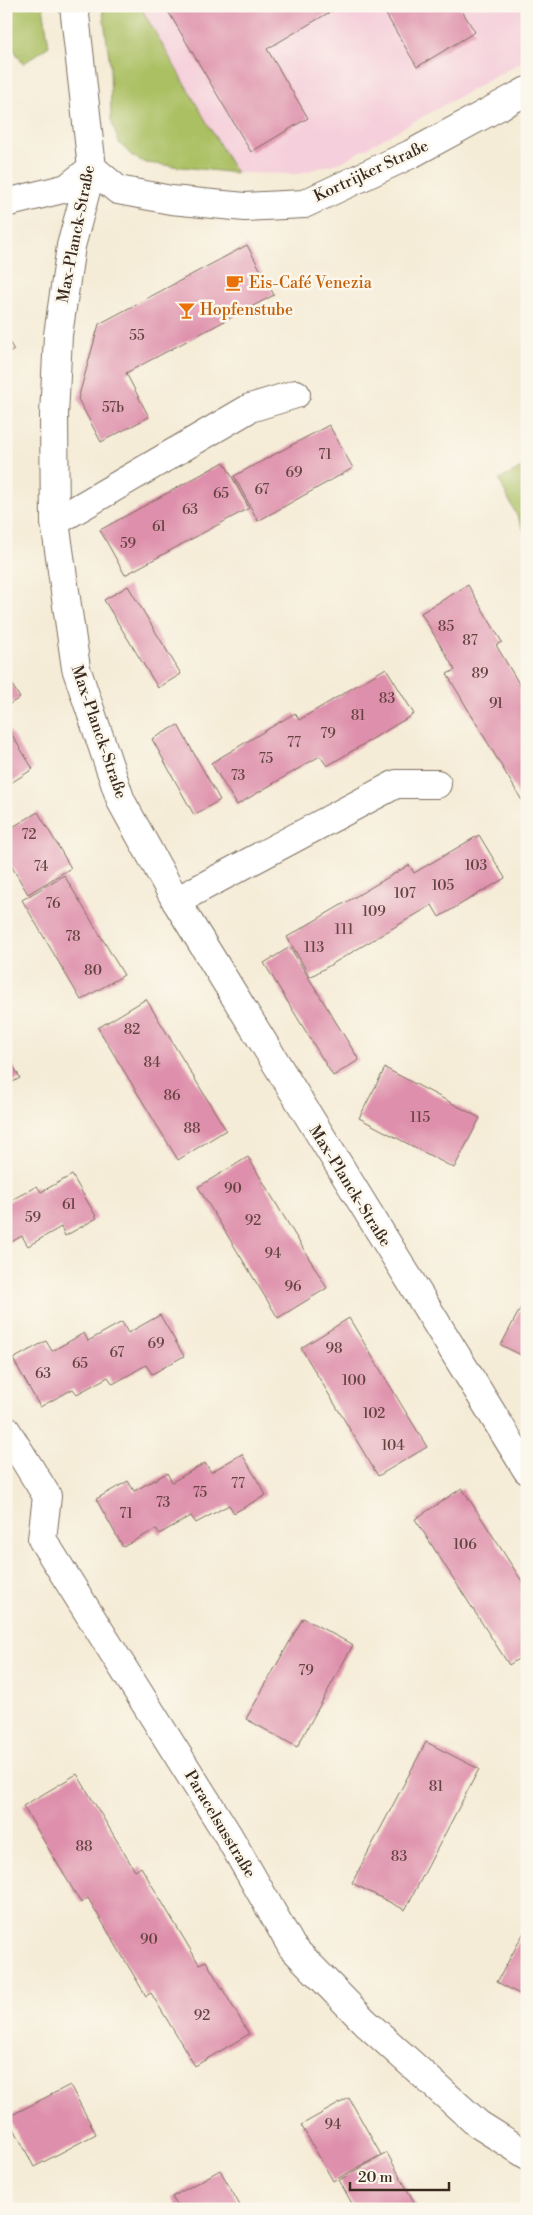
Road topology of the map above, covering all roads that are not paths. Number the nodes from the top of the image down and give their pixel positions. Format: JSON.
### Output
{"nodes":[{"id":1,"x":74,"y":6,"type":"edge"},
{"id":2,"x":527,"y":91,"type":"edge"},
{"id":3,"x":92,"y":168,"type":"junction"},
{"id":4,"x":6,"y":203,"type":"edge"},
{"id":5,"x":296,"y":394,"type":"dead end"},
{"id":6,"x":55,"y":522,"type":"junction"},
{"id":7,"x":437,"y":784,"type":"dead end"},
{"id":8,"x":176,"y":901,"type":"junction"},
{"id":9,"x":6,"y":1430,"type":"edge"},
{"id":10,"x":527,"y":1470,"type":"edge"},
{"id":11,"x":527,"y":2155,"type":"edge"}],
"edges":[{"from":1,"to":3,"type":"street","name":"Max-Planck-Straße"},
{"from":2,"to":3,"type":"street","name":"Kortrijker Straße"},
{"from":3,"to":4,"type":"street"},
{"from":3,"to":6,"type":"street","name":"Max-Planck-Straße"},
{"from":5,"to":6,"type":"street"},
{"from":6,"to":8,"type":"street","name":"Max-Planck-Straße"},
{"from":7,"to":8,"type":"street"},
{"from":8,"to":10,"type":"street","name":"Max-Planck-Straße"},
{"from":9,"to":11,"type":"street","name":"Paracelsusstraße"}]}
